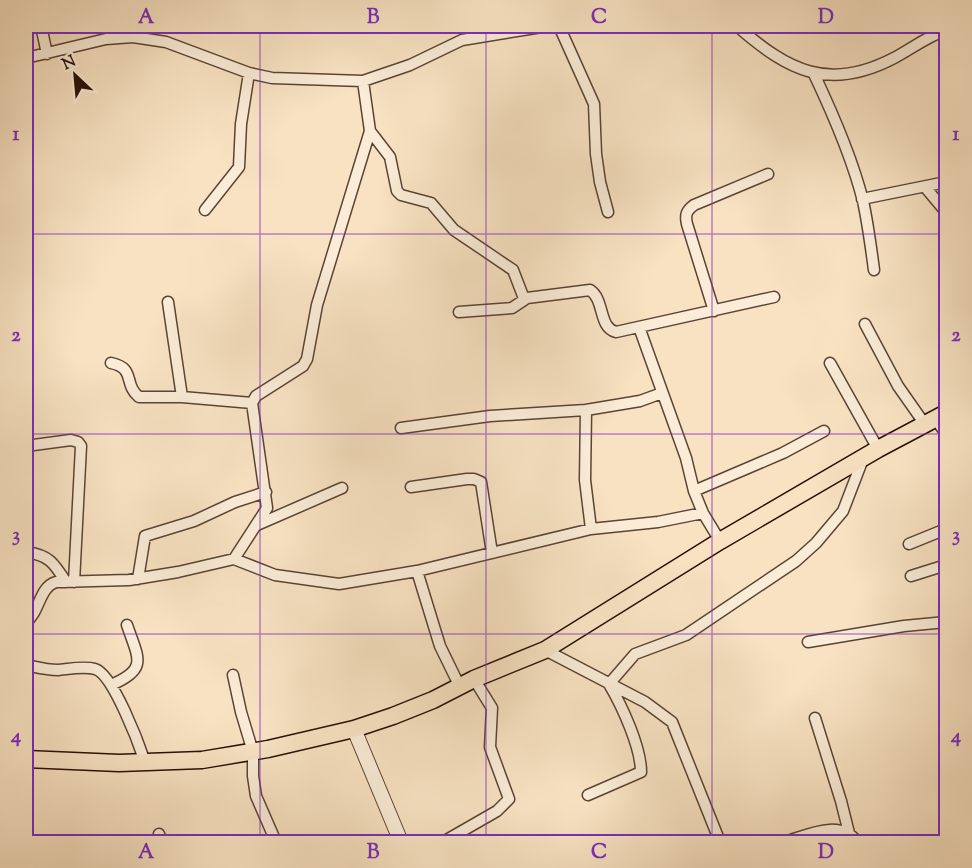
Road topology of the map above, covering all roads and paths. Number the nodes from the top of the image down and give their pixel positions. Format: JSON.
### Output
{"nodes":[{"id":1,"x":41,"y":26,"type":"edge"},
{"id":2,"x":548,"y":26,"type":"edge"},
{"id":3,"x":559,"y":26,"type":"edge"},
{"id":4,"x":737,"y":26,"type":"edge"},
{"id":5,"x":946,"y":30,"type":"edge"},
{"id":6,"x":48,"y":54,"type":"junction"},
{"id":7,"x":26,"y":58,"type":"edge"},
{"id":8,"x":249,"y":73,"type":"junction"},
{"id":9,"x":814,"y":74,"type":"junction"},
{"id":10,"x":363,"y":81,"type":"junction"},
{"id":11,"x":370,"y":132,"type":"junction"},
{"id":12,"x":768,"y":174,"type":"dead end"},
{"id":13,"x":946,"y":182,"type":"edge"},
{"id":14,"x":925,"y":188,"type":"junction"},
{"id":15,"x":862,"y":199,"type":"junction"},
{"id":16,"x":206,"y":210,"type":"dead end"},
{"id":17,"x":608,"y":212,"type":"dead end"},
{"id":18,"x":946,"y":212,"type":"edge"},
{"id":19,"x":874,"y":270,"type":"dead end"},
{"id":20,"x":774,"y":297,"type":"dead end"},
{"id":21,"x":527,"y":298,"type":"junction"},
{"id":22,"x":168,"y":302,"type":"dead end"},
{"id":23,"x":714,"y":311,"type":"junction"},
{"id":24,"x":459,"y":312,"type":"dead end"},
{"id":25,"x":865,"y":324,"type":"dead end"},
{"id":26,"x":639,"y":327,"type":"junction"},
{"id":27,"x":111,"y":363,"type":"dead end"},
{"id":28,"x":830,"y":363,"type":"dead end"},
{"id":29,"x":662,"y":393,"type":"junction"},
{"id":30,"x":182,"y":397,"type":"junction"},
{"id":31,"x":252,"y":404,"type":"junction"},
{"id":32,"x":586,"y":410,"type":"junction"},
{"id":33,"x":935,"y":418,"type":"edge"},
{"id":34,"x":401,"y":428,"type":"dead end"},
{"id":35,"x":824,"y":431,"type":"dead end"},
{"id":36,"x":946,"y":434,"type":"edge"},
{"id":37,"x":26,"y":446,"type":"edge"},
{"id":38,"x":878,"y":449,"type":"junction"},
{"id":39,"x":863,"y":459,"type":"junction"},
{"id":40,"x":411,"y":487,"type":"dead end"},
{"id":41,"x":342,"y":488,"type":"dead end"},
{"id":42,"x":694,"y":491,"type":"junction"},
{"id":43,"x":266,"y":492,"type":"junction"},
{"id":44,"x":703,"y":513,"type":"junction"},
{"id":45,"x":256,"y":525,"type":"junction"},
{"id":46,"x":591,"y":529,"type":"junction"},
{"id":47,"x":946,"y":529,"type":"edge"},
{"id":48,"x":720,"y":541,"type":"junction"},
{"id":49,"x":909,"y":544,"type":"dead end"},
{"id":50,"x":26,"y":552,"type":"edge"},
{"id":51,"x":492,"y":553,"type":"junction"},
{"id":52,"x":234,"y":559,"type":"junction"},
{"id":53,"x":946,"y":565,"type":"edge"},
{"id":54,"x":417,"y":571,"type":"junction"},
{"id":55,"x":911,"y":576,"type":"dead end"},
{"id":56,"x":138,"y":579,"type":"junction"},
{"id":57,"x":70,"y":582,"type":"junction"},
{"id":58,"x":26,"y":622,"type":"edge"},
{"id":59,"x":946,"y":622,"type":"edge"},
{"id":60,"x":127,"y":625,"type":"dead end"},
{"id":61,"x":808,"y":642,"type":"dead end"},
{"id":62,"x":545,"y":650,"type":"junction"},
{"id":63,"x":26,"y":665,"type":"edge"},
{"id":64,"x":233,"y":675,"type":"dead end"},
{"id":65,"x":467,"y":683,"type":"junction"},
{"id":66,"x":609,"y":684,"type":"junction"},
{"id":67,"x":111,"y":685,"type":"junction"},
{"id":68,"x":815,"y":718,"type":"dead end"},
{"id":69,"x":354,"y":729,"type":"junction"},
{"id":70,"x":253,"y":752,"type":"junction"},
{"id":71,"x":26,"y":759,"type":"edge"},
{"id":72,"x":145,"y":762,"type":"junction"},
{"id":73,"x":588,"y":795,"type":"dead end"},
{"id":74,"x":849,"y":833,"type":"junction"},
{"id":75,"x":276,"y":843,"type":"edge"},
{"id":76,"x":401,"y":843,"type":"edge"},
{"id":77,"x":443,"y":843,"type":"edge"},
{"id":78,"x":720,"y":843,"type":"edge"},
{"id":79,"x":784,"y":843,"type":"edge"},
{"id":80,"x":857,"y":843,"type":"edge"}],
"edges":[{"from":1,"to":6,"type":"street"},
{"from":2,"to":10,"type":"street"},
{"from":3,"to":17,"type":"street"},
{"from":4,"to":9,"type":"street"},
{"from":5,"to":9,"type":"street"},
{"from":6,"to":7,"type":"street"},
{"from":6,"to":8,"type":"street"},
{"from":8,"to":10,"type":"street"},
{"from":8,"to":16,"type":"street"},
{"from":9,"to":15,"type":"street"},
{"from":10,"to":11,"type":"street"},
{"from":11,"to":21,"type":"street"},
{"from":11,"to":31,"type":"street"},
{"from":12,"to":23,"type":"street"},
{"from":13,"to":14,"type":"street"},
{"from":14,"to":15,"type":"street"},
{"from":14,"to":18,"type":"street"},
{"from":15,"to":19,"type":"street"},
{"from":20,"to":23,"type":"street"},
{"from":21,"to":24,"type":"street"},
{"from":21,"to":26,"type":"street"},
{"from":22,"to":30,"type":"street"},
{"from":23,"to":26,"type":"street"},
{"from":25,"to":33,"type":"street"},
{"from":26,"to":29,"type":"street"},
{"from":27,"to":30,"type":"street"},
{"from":28,"to":38,"type":"street"},
{"from":29,"to":32,"type":"street"},
{"from":29,"to":42,"type":"street"},
{"from":30,"to":31,"type":"street"},
{"from":31,"to":43,"type":"street"},
{"from":32,"to":34,"type":"street"},
{"from":32,"to":46,"type":"street"},
{"from":33,"to":36,"type":"street"},
{"from":33,"to":38,"type":"main road"},
{"from":35,"to":42,"type":"street"},
{"from":37,"to":57,"type":"street"},
{"from":38,"to":39,"type":"main road"},
{"from":39,"to":48,"type":"main road"},
{"from":39,"to":66,"type":"street"},
{"from":40,"to":51,"type":"street"},
{"from":41,"to":45,"type":"street"},
{"from":42,"to":44,"type":"street"},
{"from":43,"to":45,"type":"street"},
{"from":43,"to":56,"type":"street"},
{"from":44,"to":46,"type":"street"},
{"from":44,"to":48,"type":"street"},
{"from":45,"to":52,"type":"street"},
{"from":46,"to":51,"type":"street"},
{"from":47,"to":49,"type":"street"},
{"from":48,"to":62,"type":"main road"},
{"from":50,"to":57,"type":"street"},
{"from":51,"to":54,"type":"street"},
{"from":52,"to":54,"type":"street"},
{"from":52,"to":56,"type":"street"},
{"from":53,"to":55,"type":"street"},
{"from":54,"to":65,"type":"street"},
{"from":56,"to":57,"type":"street"},
{"from":57,"to":58,"type":"street"},
{"from":59,"to":61,"type":"street"},
{"from":60,"to":67,"type":"street"},
{"from":62,"to":65,"type":"main road"},
{"from":62,"to":66,"type":"street"},
{"from":63,"to":67,"type":"street"},
{"from":64,"to":70,"type":"street"},
{"from":65,"to":69,"type":"main road"},
{"from":65,"to":77,"type":"street"},
{"from":66,"to":73,"type":"street"},
{"from":66,"to":78,"type":"street"},
{"from":67,"to":72,"type":"street"},
{"from":68,"to":74,"type":"street"},
{"from":69,"to":70,"type":"main road"},
{"from":69,"to":76,"type":"street"},
{"from":70,"to":72,"type":"main road"},
{"from":70,"to":75,"type":"street"},
{"from":71,"to":72,"type":"main road"},
{"from":74,"to":79,"type":"street"},
{"from":74,"to":80,"type":"street"}]}
